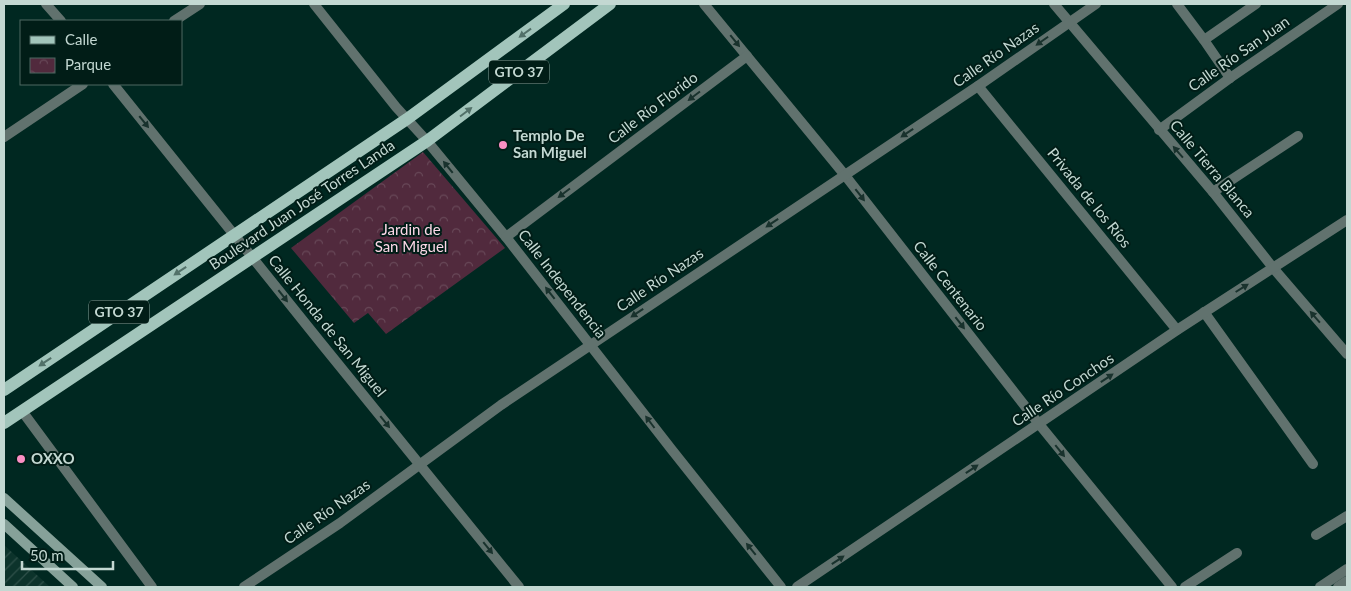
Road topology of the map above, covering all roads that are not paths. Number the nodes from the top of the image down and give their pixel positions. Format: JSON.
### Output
{"nodes":[{"id":1,"x":46,"y":4,"type":"edge"},
{"id":2,"x":200,"y":4,"type":"edge"},
{"id":3,"x":314,"y":4,"type":"edge"},
{"id":4,"x":564,"y":4,"type":"edge"},
{"id":5,"x":610,"y":4,"type":"edge"},
{"id":6,"x":704,"y":4,"type":"edge"},
{"id":7,"x":1054,"y":4,"type":"edge"},
{"id":8,"x":1096,"y":4,"type":"edge"},
{"id":9,"x":1177,"y":4,"type":"edge"},
{"id":10,"x":1256,"y":4,"type":"edge"},
{"id":11,"x":1338,"y":4,"type":"edge"},
{"id":12,"x":60,"y":20,"type":"edge"},
{"id":13,"x":176,"y":20,"type":"edge"},
{"id":14,"x":1069,"y":23,"type":"junction"},
{"id":15,"x":1204,"y":40,"type":"junction"},
{"id":16,"x":747,"y":56,"type":"junction"},
{"id":17,"x":1230,"y":78,"type":"junction"},
{"id":18,"x":82,"y":85,"type":"edge"},
{"id":19,"x":114,"y":85,"type":"edge"},
{"id":20,"x":978,"y":86,"type":"junction"},
{"id":21,"x":407,"y":119,"type":"junction"},
{"id":22,"x":1159,"y":130,"type":"junction"},
{"id":23,"x":1298,"y":136,"type":"dead end"},
{"id":24,"x":4,"y":137,"type":"edge"},
{"id":25,"x":427,"y":141,"type":"junction"},
{"id":26,"x":844,"y":174,"type":"junction"},
{"id":27,"x":1213,"y":192,"type":"junction"},
{"id":28,"x":1347,"y":220,"type":"edge"},
{"id":29,"x":235,"y":234,"type":"junction"},
{"id":30,"x":506,"y":237,"type":"junction"},
{"id":31,"x":253,"y":258,"type":"junction"},
{"id":32,"x":1274,"y":269,"type":"junction"},
{"id":33,"x":1204,"y":312,"type":"junction"},
{"id":34,"x":1178,"y":330,"type":"junction"},
{"id":35,"x":591,"y":344,"type":"junction"},
{"id":36,"x":1347,"y":354,"type":"edge"},
{"id":37,"x":4,"y":390,"type":"edge"},
{"id":38,"x":22,"y":411,"type":"junction"},
{"id":39,"x":4,"y":422,"type":"edge"},
{"id":40,"x":1039,"y":424,"type":"junction"},
{"id":41,"x":420,"y":464,"type":"junction"},
{"id":42,"x":1313,"y":464,"type":"dead end"},
{"id":43,"x":4,"y":498,"type":"edge"},
{"id":44,"x":1347,"y":516,"type":"edge"},
{"id":45,"x":4,"y":524,"type":"edge"},
{"id":46,"x":1316,"y":535,"type":"dead end"},
{"id":47,"x":1237,"y":553,"type":"dead end"},
{"id":48,"x":1347,"y":569,"type":"edge"},
{"id":49,"x":1347,"y":581,"type":"edge"},
{"id":50,"x":73,"y":587,"type":"edge"},
{"id":51,"x":102,"y":587,"type":"edge"},
{"id":52,"x":152,"y":587,"type":"edge"},
{"id":53,"x":244,"y":587,"type":"edge"},
{"id":54,"x":519,"y":587,"type":"edge"},
{"id":55,"x":781,"y":587,"type":"edge"},
{"id":56,"x":797,"y":587,"type":"edge"},
{"id":57,"x":1172,"y":587,"type":"edge"},
{"id":58,"x":1185,"y":587,"type":"edge"},
{"id":59,"x":1320,"y":587,"type":"edge"},
{"id":60,"x":1338,"y":587,"type":"edge"}],
"edges":[{"from":1,"to":12,"type":"street"},
{"from":2,"to":13,"type":"street"},
{"from":3,"to":21,"type":"street","name":"Calle Independencia"},
{"from":4,"to":21,"type":"main road","name":"Boulevard Juan José Torres Landa","number":"GTO 37","one_way":true},
{"from":25,"to":5,"type":"main road","name":"Boulevard Juan José Torres Landa","number":"GTO 37","one_way":true},
{"from":6,"to":16,"type":"street","name":"Calle Centenario","one_way":true},
{"from":7,"to":14,"type":"street","name":"Calle Tierra Blanca"},
{"from":8,"to":14,"type":"street","name":"Calle Río Nazas"},
{"from":9,"to":15,"type":"street"},
{"from":10,"to":15,"type":"street"},
{"from":11,"to":17,"type":"street","name":"Calle Río San Juan"},
{"from":14,"to":20,"type":"street","name":"Calle Río Nazas","one_way":true},
{"from":14,"to":22,"type":"street","name":"Calle Tierra Blanca"},
{"from":15,"to":17,"type":"street"},
{"from":16,"to":26,"type":"street","name":"Calle Centenario"},
{"from":16,"to":30,"type":"street","name":"Calle Río Florido","one_way":true},
{"from":17,"to":22,"type":"street","name":"Calle Río San Juan"},
{"from":18,"to":24,"type":"street"},
{"from":19,"to":29,"type":"street","name":"Calle Honda de San Miguel","one_way":true},
{"from":20,"to":26,"type":"street","name":"Calle Río Nazas","one_way":true},
{"from":20,"to":34,"type":"street","name":"Privada de los Ríos"},
{"from":21,"to":25,"type":"street","name":"Calle Independencia"},
{"from":21,"to":29,"type":"main road","name":"Boulevard Juan José Torres Landa","number":"GTO 37"},
{"from":27,"to":22,"type":"street","name":"Calle Tierra Blanca","one_way":true},
{"from":23,"to":27,"type":"street"},
{"from":30,"to":25,"type":"street","name":"Calle Independencia","one_way":true},
{"from":25,"to":31,"type":"main road","name":"Boulevard Juan José Torres Landa","number":"GTO 37"},
{"from":26,"to":35,"type":"street","name":"Calle Río Nazas","one_way":true},
{"from":26,"to":40,"type":"street","name":"Calle Centenario","one_way":true},
{"from":27,"to":32,"type":"street","name":"Calle Tierra Blanca"},
{"from":28,"to":32,"type":"street","name":"Calle Río Conchos"},
{"from":29,"to":31,"type":"street","name":"Calle Honda de San Miguel"},
{"from":29,"to":37,"type":"main road","name":"Boulevard Juan José Torres Landa","number":"GTO 37","one_way":true},
{"from":35,"to":30,"type":"street","name":"Calle Independencia","one_way":true},
{"from":31,"to":38,"type":"main road","name":"Boulevard Juan José Torres Landa","number":"GTO 37"},
{"from":31,"to":41,"type":"street","name":"Calle Honda de San Miguel","one_way":true},
{"from":33,"to":32,"type":"street","name":"Calle Río Conchos","one_way":true},
{"from":36,"to":32,"type":"street","name":"Calle Tierra Blanca","one_way":true},
{"from":33,"to":34,"type":"street","name":"Calle Río Conchos"},
{"from":33,"to":42,"type":"street"},
{"from":40,"to":34,"type":"street","name":"Calle Río Conchos","one_way":true},
{"from":35,"to":41,"type":"street","name":"Calle Río Nazas"},
{"from":55,"to":35,"type":"street","name":"Calle Independencia","one_way":true},
{"from":38,"to":39,"type":"main road","name":"Boulevard Juan José Torres Landa","number":"GTO 37"},
{"from":38,"to":52,"type":"street"},
{"from":56,"to":40,"type":"street","name":"Calle Río Conchos","one_way":true},
{"from":40,"to":57,"type":"street","name":"Calle Centenario","one_way":true},
{"from":41,"to":53,"type":"street","name":"Calle Río Nazas"},
{"from":41,"to":54,"type":"street","name":"Calle Honda de San Miguel","one_way":true},
{"from":43,"to":51,"type":"main road"},
{"from":44,"to":46,"type":"street"},
{"from":45,"to":50,"type":"main road"},
{"from":47,"to":58,"type":"street"},
{"from":48,"to":59,"type":"street"},
{"from":49,"to":60,"type":"street"}]}
